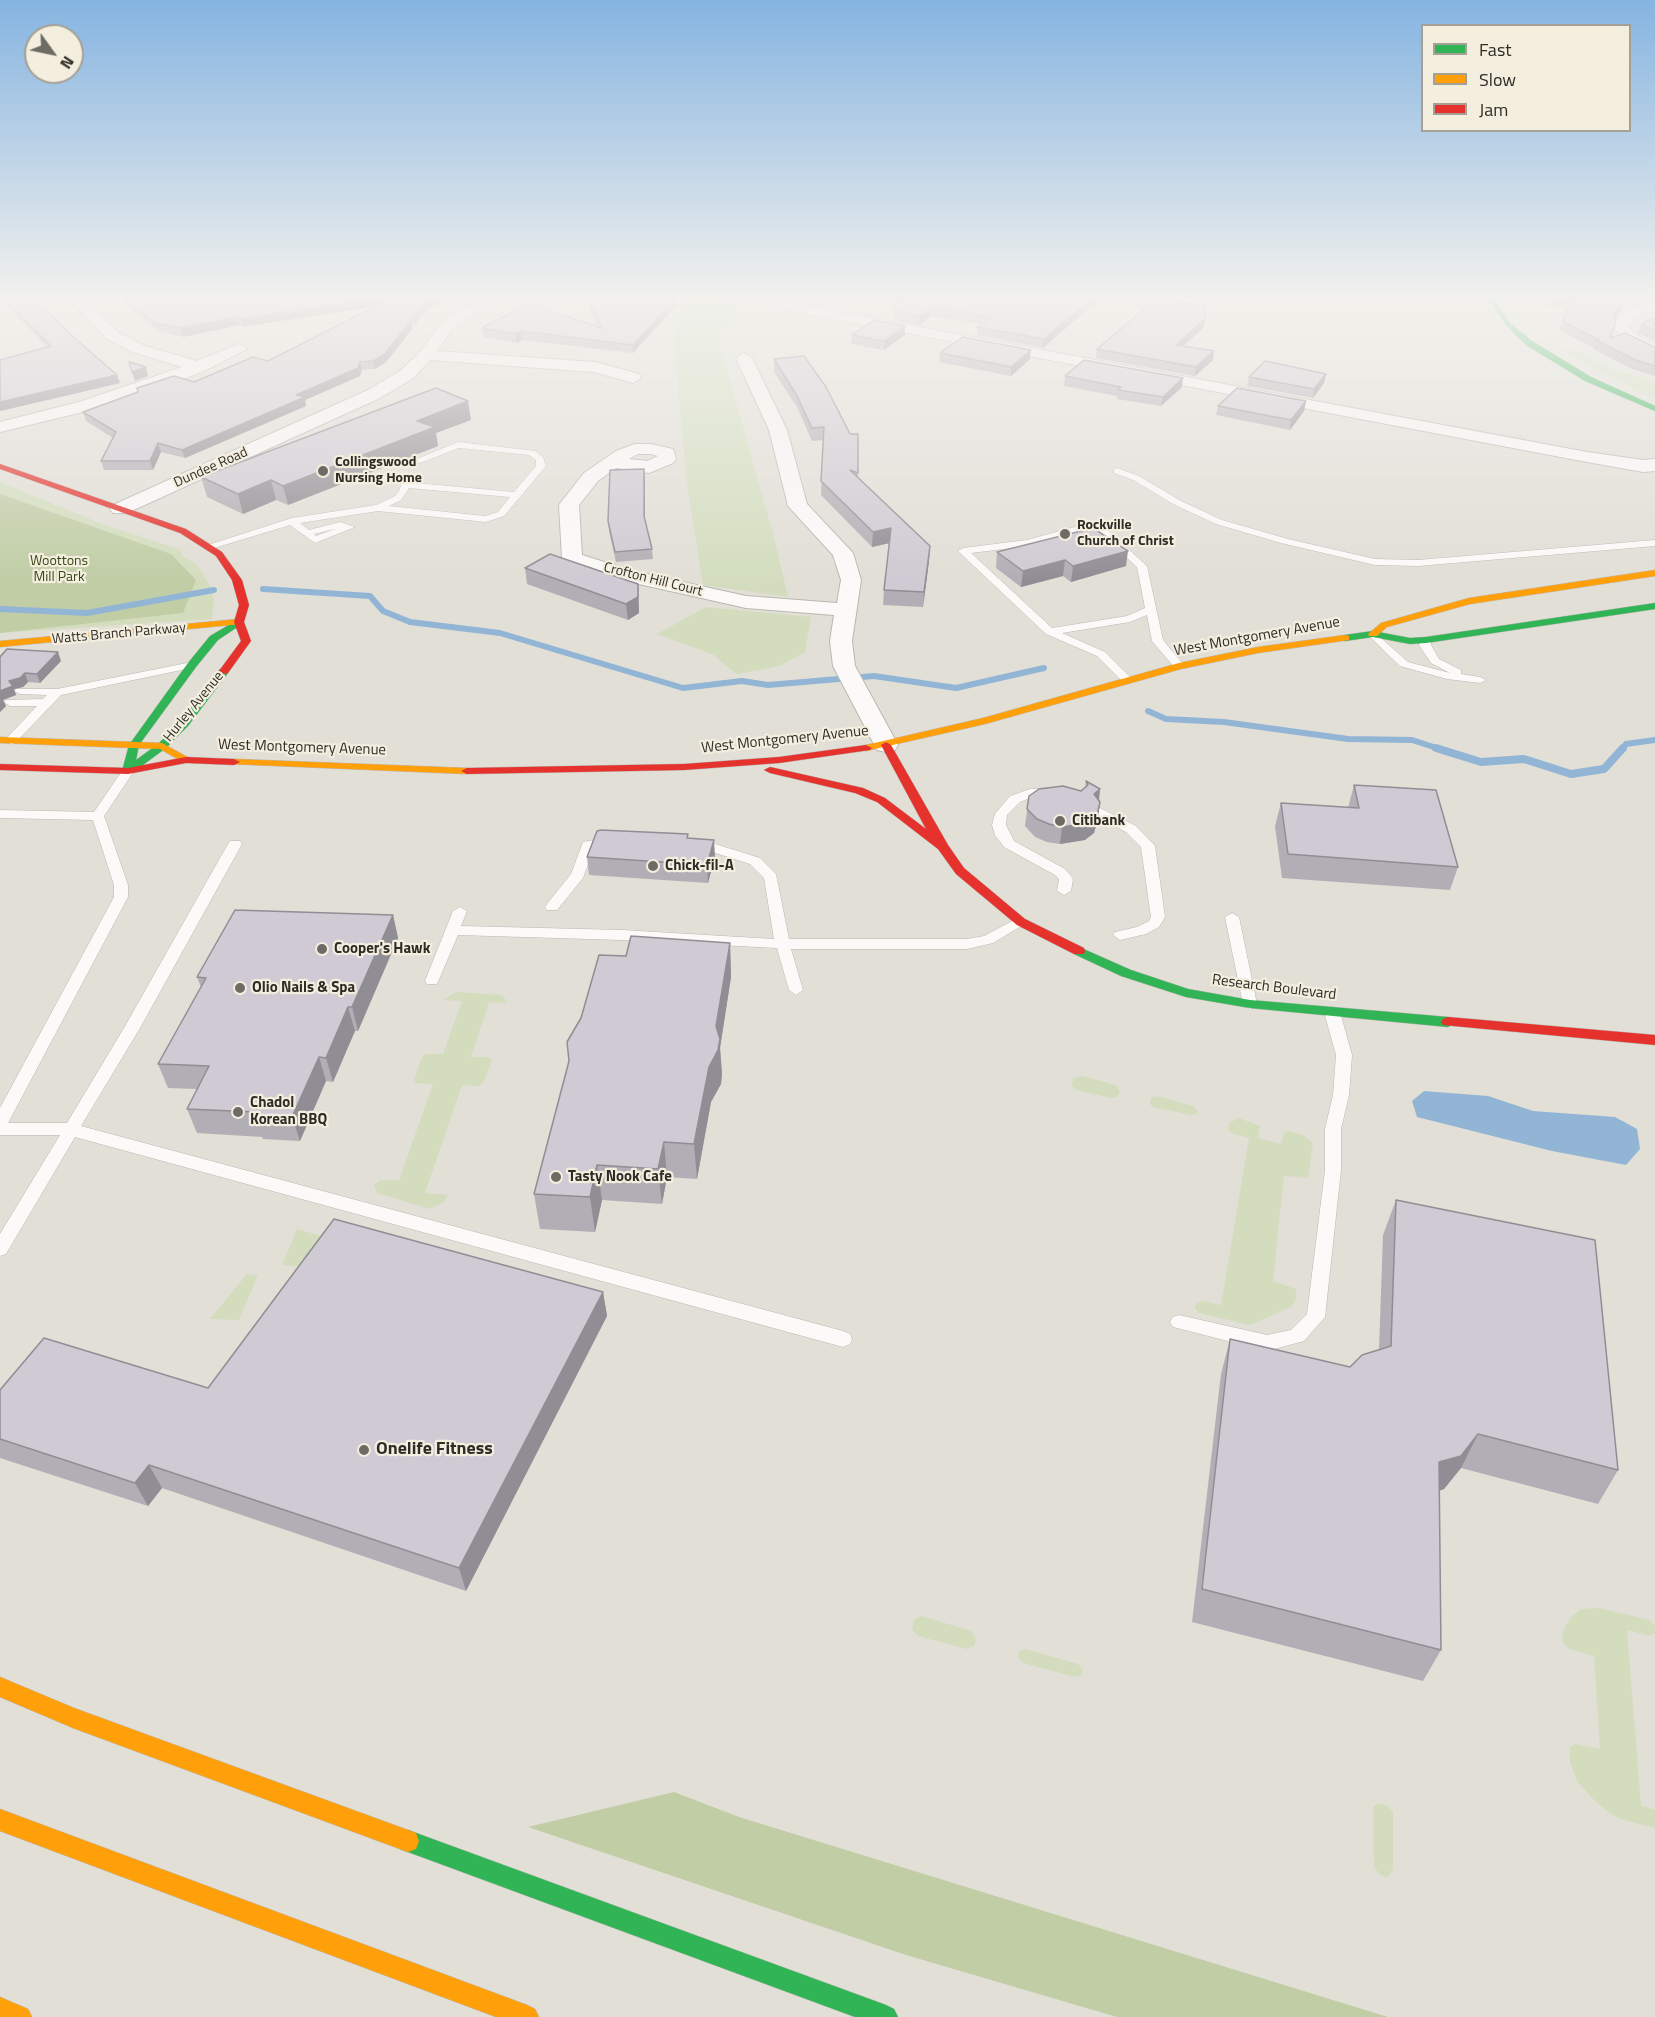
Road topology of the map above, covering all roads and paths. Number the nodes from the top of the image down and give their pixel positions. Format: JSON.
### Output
{"nodes":[{"id":1,"x":123,"y":393,"type":"edge"},
{"id":2,"x":375,"y":393,"type":"edge"},
{"id":3,"x":761,"y":393,"type":"edge"},
{"id":4,"x":1250,"y":393,"type":"edge"},
{"id":5,"x":1616,"y":393,"type":"joint"},
{"id":6,"x":1655,"y":410,"type":"edge"},
{"id":7,"x":1642,"y":418,"type":"dead end"},
{"id":8,"x":0,"y":427,"type":"edge"},
{"id":9,"x":417,"y":461,"type":"edge"},
{"id":10,"x":612,"y":462,"type":"dead end"},
{"id":11,"x":1655,"y":465,"type":"edge"},
{"id":12,"x":0,"y":466,"type":"edge"},
{"id":13,"x":1117,"y":471,"type":"dead end"},
{"id":14,"x":517,"y":495,"type":"junction"},
{"id":15,"x":378,"y":508,"type":"junction"},
{"id":16,"x":120,"y":509,"type":"junction"},
{"id":17,"x":292,"y":521,"type":"junction"},
{"id":18,"x":307,"y":533,"type":"dead end"},
{"id":19,"x":1655,"y":543,"type":"edge"},
{"id":20,"x":207,"y":547,"type":"junction"},
{"id":21,"x":1655,"y":573,"type":"edge"},
{"id":22,"x":1655,"y":601,"type":"edge"},
{"id":23,"x":1655,"y":606,"type":"edge"},
{"id":24,"x":1151,"y":609,"type":"junction"},
{"id":25,"x":848,"y":610,"type":"junction"},
{"id":26,"x":1626,"y":610,"type":"junction"},
{"id":27,"x":239,"y":622,"type":"junction"},
{"id":28,"x":1050,"y":632,"type":"junction"},
{"id":29,"x":1373,"y":634,"type":"junction"},
{"id":30,"x":1426,"y":640,"type":"junction"},
{"id":31,"x":0,"y":644,"type":"edge"},
{"id":32,"x":192,"y":665,"type":"junction"},
{"id":33,"x":1179,"y":666,"type":"junction"},
{"id":34,"x":1127,"y":680,"type":"junction"},
{"id":35,"x":20,"y":690,"type":"edge"},
{"id":36,"x":57,"y":692,"type":"junction"},
{"id":37,"x":46,"y":703,"type":"junction"},
{"id":38,"x":5,"y":706,"type":"edge"},
{"id":39,"x":36,"y":713,"type":"junction"},
{"id":40,"x":6,"y":740,"type":"edge"},
{"id":41,"x":135,"y":745,"type":"junction"},
{"id":42,"x":886,"y":745,"type":"junction"},
{"id":43,"x":162,"y":746,"type":"junction"},
{"id":44,"x":186,"y":760,"type":"junction"},
{"id":45,"x":739,"y":763,"type":"junction"},
{"id":46,"x":0,"y":767,"type":"edge"},
{"id":47,"x":128,"y":771,"type":"junction"},
{"id":48,"x":1070,"y":798,"type":"edge"},
{"id":49,"x":1100,"y":812,"type":"edge"},
{"id":50,"x":0,"y":814,"type":"edge"},
{"id":51,"x":98,"y":816,"type":"junction"},
{"id":52,"x":625,"y":842,"type":"edge"},
{"id":53,"x":236,"y":844,"type":"dead end"},
{"id":54,"x":684,"y":845,"type":"edge"},
{"id":55,"x":942,"y":846,"type":"junction"},
{"id":56,"x":1064,"y":891,"type":"dead end"},
{"id":57,"x":552,"y":907,"type":"dead end"},
{"id":58,"x":460,"y":911,"type":"dead end"},
{"id":59,"x":1232,"y":917,"type":"dead end"},
{"id":60,"x":1021,"y":922,"type":"junction"},
{"id":61,"x":452,"y":930,"type":"junction"},
{"id":62,"x":1120,"y":934,"type":"dead end"},
{"id":63,"x":784,"y":944,"type":"junction"},
{"id":64,"x":432,"y":981,"type":"dead end"},
{"id":65,"x":796,"y":990,"type":"dead end"},
{"id":66,"x":1250,"y":1004,"type":"junction"},
{"id":67,"x":1332,"y":1012,"type":"junction"},
{"id":68,"x":1655,"y":1040,"type":"edge"},
{"id":69,"x":0,"y":1123,"type":"edge"},
{"id":70,"x":0,"y":1129,"type":"edge"},
{"id":71,"x":69,"y":1130,"type":"junction"},
{"id":72,"x":0,"y":1249,"type":"edge"},
{"id":73,"x":1179,"y":1322,"type":"dead end"},
{"id":74,"x":843,"y":1339,"type":"dead end"},
{"id":75,"x":0,"y":1688,"type":"edge"},
{"id":76,"x":0,"y":1694,"type":"edge"},
{"id":77,"x":73,"y":1718,"type":"junction"},
{"id":78,"x":0,"y":1820,"type":"edge"},
{"id":79,"x":0,"y":2009,"type":"edge"},
{"id":80,"x":20,"y":2017,"type":"edge"},
{"id":81,"x":527,"y":2017,"type":"edge"},
{"id":82,"x":886,"y":2017,"type":"edge"}],
"edges":[{"from":1,"to":8,"type":"street"},
{"from":2,"to":16,"type":"street","name":"Dundee Road"},
{"from":3,"to":25,"type":"street"},
{"from":4,"to":11,"type":"street"},
{"from":5,"to":6,"type":"main road"},
{"from":5,"to":7,"type":"main road"},
{"from":9,"to":14,"type":"lane"},
{"from":10,"to":25,"type":"street","name":"Crofton Hill Court"},
{"from":12,"to":16,"type":"main road","name":"Hurley Avenue"},
{"from":13,"to":19,"type":"lane"},
{"from":14,"to":15,"type":"lane"},
{"from":14,"to":15,"type":"lane"},
{"from":15,"to":17,"type":"lane"},
{"from":16,"to":20,"type":"main road","name":"Hurley Avenue"},
{"from":17,"to":18,"type":"lane"},
{"from":17,"to":20,"type":"lane"},
{"from":20,"to":27,"type":"main road","name":"Hurley Avenue"},
{"from":21,"to":29,"type":"main road","name":"West Montgomery Avenue"},
{"from":22,"to":26,"type":"main road"},
{"from":23,"to":26,"type":"main road","name":"West Montgomery Avenue"},
{"from":24,"to":28,"type":"lane"},
{"from":24,"to":28,"type":"lane"},
{"from":24,"to":33,"type":"lane"},
{"from":25,"to":42,"type":"street"},
{"from":26,"to":30,"type":"main road","name":"West Montgomery Avenue"},
{"from":27,"to":31,"type":"main road","name":"Watts Branch Parkway"},
{"from":27,"to":32,"type":"main road","name":"Hurley Avenue"},
{"from":27,"to":43,"type":"main road","name":"Hurley Avenue"},
{"from":28,"to":34,"type":"lane"},
{"from":29,"to":30,"type":"main road","name":"West Montgomery Avenue"},
{"from":29,"to":30,"type":"lane"},
{"from":29,"to":33,"type":"main road","name":"West Montgomery Avenue"},
{"from":32,"to":36,"type":"lane"},
{"from":32,"to":41,"type":"main road","name":"Hurley Avenue"},
{"from":33,"to":34,"type":"main road","name":"West Montgomery Avenue"},
{"from":34,"to":42,"type":"main road","name":"West Montgomery Avenue"},
{"from":35,"to":36,"type":"lane"},
{"from":36,"to":37,"type":"lane"},
{"from":37,"to":38,"type":"lane"},
{"from":37,"to":39,"type":"lane"},
{"from":38,"to":39,"type":"lane"},
{"from":39,"to":40,"type":"lane"},
{"from":40,"to":41,"type":"main road","name":"West Montgomery Avenue"},
{"from":41,"to":43,"type":"main road","name":"West Montgomery Avenue"},
{"from":41,"to":47,"type":"main road","name":"Hurley Avenue"},
{"from":42,"to":45,"type":"main road","name":"West Montgomery Avenue"},
{"from":42,"to":55,"type":"main road","name":"Research Boulevard"},
{"from":43,"to":44,"type":"main road","name":"West Montgomery Avenue"},
{"from":43,"to":47,"type":"main road","name":"Hurley Avenue"},
{"from":44,"to":45,"type":"main road","name":"West Montgomery Avenue"},
{"from":44,"to":47,"type":"main road","name":"West Montgomery Avenue"},
{"from":45,"to":55,"type":"main road"},
{"from":46,"to":47,"type":"main road","name":"West Montgomery Avenue"},
{"from":47,"to":51,"type":"lane"},
{"from":48,"to":56,"type":"lane"},
{"from":49,"to":62,"type":"lane"},
{"from":50,"to":51,"type":"lane"},
{"from":51,"to":69,"type":"lane"},
{"from":52,"to":57,"type":"lane"},
{"from":53,"to":71,"type":"lane"},
{"from":54,"to":63,"type":"lane"},
{"from":55,"to":60,"type":"main road","name":"Research Boulevard"},
{"from":58,"to":61,"type":"lane"},
{"from":59,"to":66,"type":"lane"},
{"from":60,"to":63,"type":"lane"},
{"from":60,"to":66,"type":"main road","name":"Research Boulevard"},
{"from":61,"to":63,"type":"lane"},
{"from":61,"to":64,"type":"lane"},
{"from":63,"to":65,"type":"lane"},
{"from":66,"to":67,"type":"main road","name":"Research Boulevard"},
{"from":67,"to":68,"type":"main road","name":"Research Boulevard"},
{"from":67,"to":73,"type":"lane"},
{"from":70,"to":71,"type":"lane"},
{"from":71,"to":72,"type":"lane"},
{"from":71,"to":74,"type":"lane"},
{"from":75,"to":77,"type":"main road"},
{"from":76,"to":77,"type":"main road"},
{"from":77,"to":82,"type":"main road"},
{"from":78,"to":81,"type":"main road"},
{"from":79,"to":80,"type":"main road"}]}
